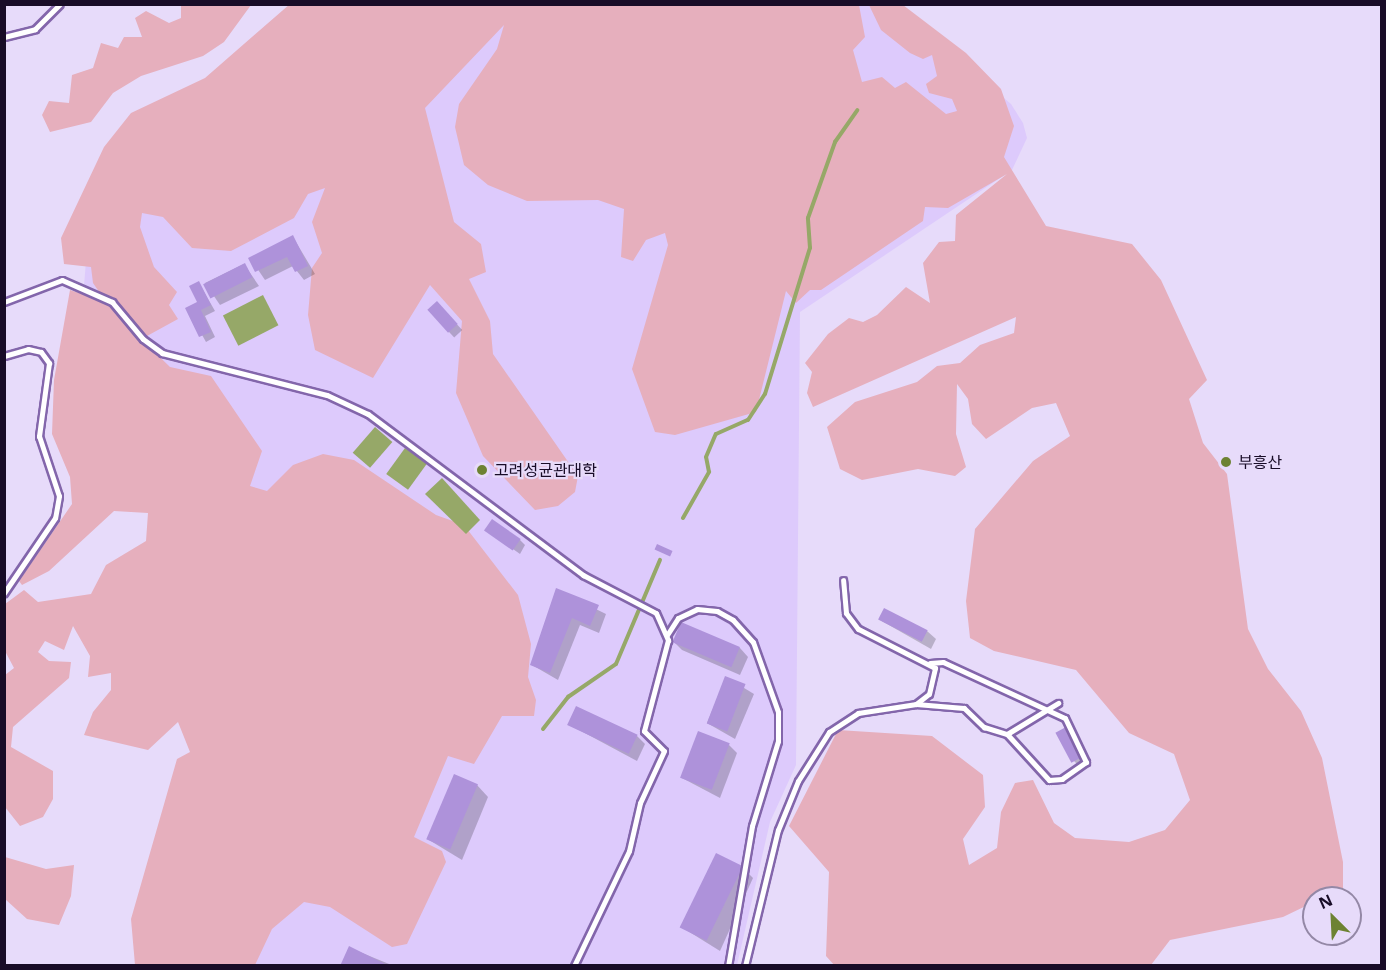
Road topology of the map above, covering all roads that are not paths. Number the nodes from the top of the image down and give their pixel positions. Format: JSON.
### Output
{"nodes":[{"id":1,"x":60,"y":4,"type":"edge"},
{"id":2,"x":4,"y":37,"type":"edge"},
{"id":3,"x":4,"y":302,"type":"edge"},
{"id":4,"x":4,"y":356,"type":"edge"},
{"id":5,"x":843,"y":580,"type":"dead end"},
{"id":6,"x":4,"y":593,"type":"edge"},
{"id":7,"x":666,"y":635,"type":"junction"},
{"id":8,"x":930,"y":663,"type":"junction"},
{"id":9,"x":1058,"y":703,"type":"dead end"},
{"id":10,"x":916,"y":704,"type":"junction"},
{"id":11,"x":1045,"y":709,"type":"junction"},
{"id":12,"x":1007,"y":734,"type":"junction"},
{"id":13,"x":574,"y":966,"type":"edge"},
{"id":14,"x":729,"y":966,"type":"edge"},
{"id":15,"x":745,"y":966,"type":"edge"}],
"edges":[{"from":1,"to":2,"type":"lane"},
{"from":3,"to":7,"type":"lane"},
{"from":4,"to":6,"type":"lane"},
{"from":5,"to":8,"type":"lane"},
{"from":7,"to":13,"type":"lane"},
{"from":7,"to":14,"type":"lane"},
{"from":8,"to":10,"type":"lane"},
{"from":8,"to":11,"type":"lane"},
{"from":9,"to":11,"type":"lane"},
{"from":10,"to":12,"type":"lane"},
{"from":10,"to":15,"type":"lane"},
{"from":11,"to":12,"type":"lane"},
{"from":11,"to":12,"type":"lane"}]}
